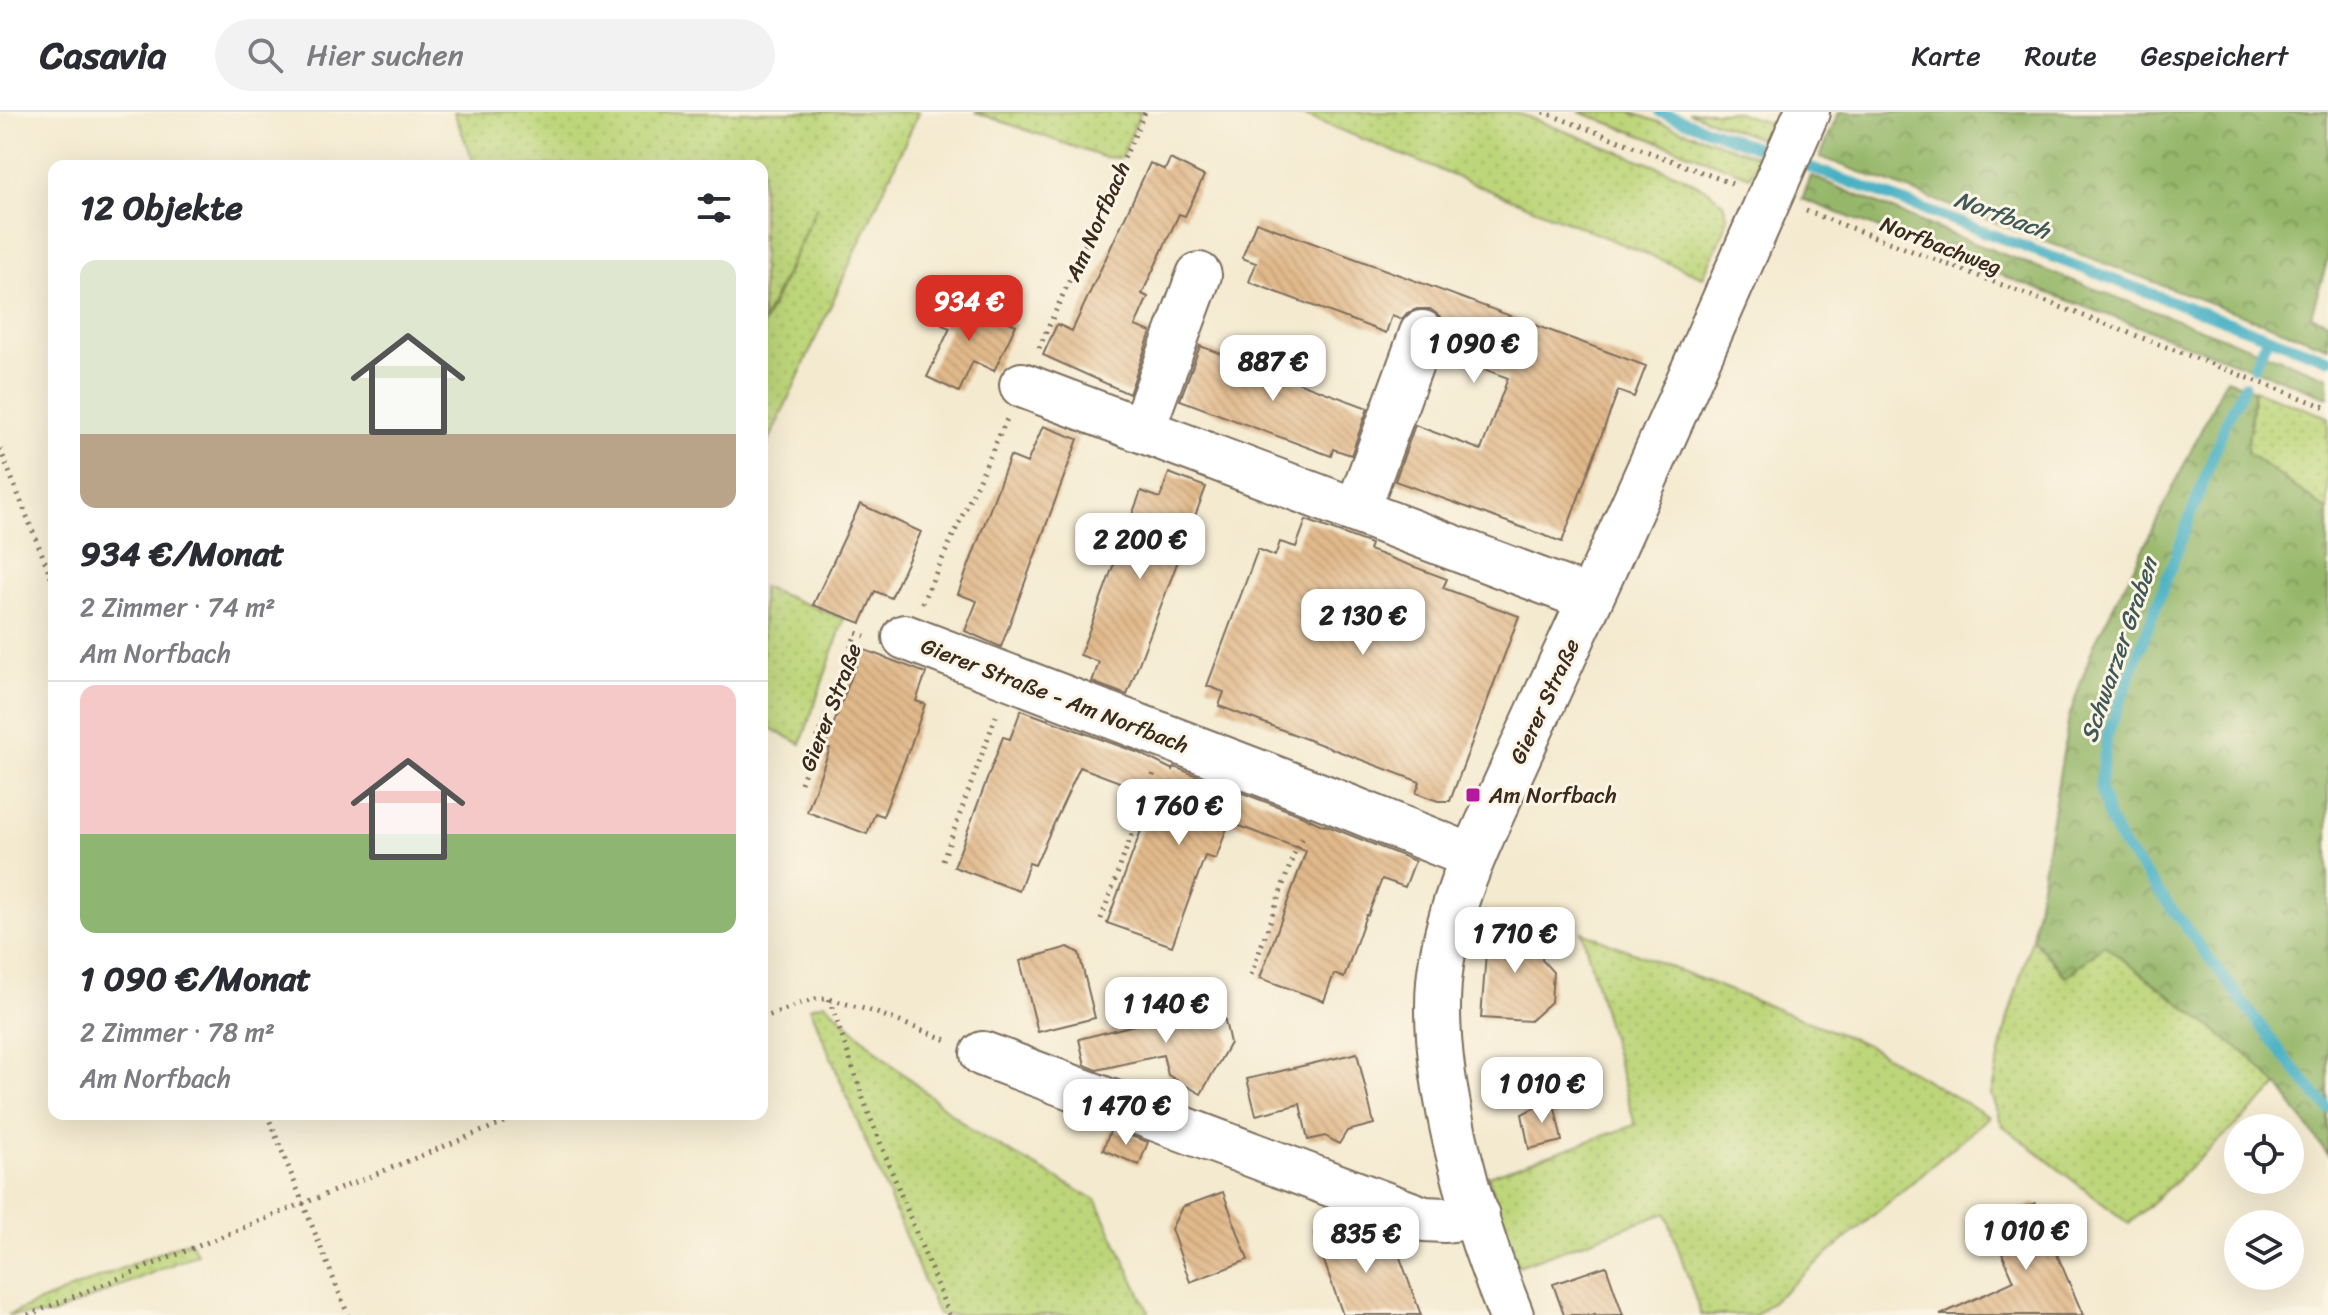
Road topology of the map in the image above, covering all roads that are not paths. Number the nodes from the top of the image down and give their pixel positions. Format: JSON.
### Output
{"nodes":[{"id":1,"x":1807,"y":112,"type":"edge"},
{"id":2,"x":1199,"y":275,"type":"dead end"},
{"id":3,"x":1422,"y":333,"type":"dead end"},
{"id":4,"x":1022,"y":385,"type":"road end"},
{"id":5,"x":1142,"y":430,"type":"junction"},
{"id":6,"x":1357,"y":511,"type":"junction"},
{"id":7,"x":1590,"y":599,"type":"junction"},
{"id":8,"x":905,"y":637,"type":"road end"},
{"id":9,"x":1473,"y":857,"type":"junction"},
{"id":10,"x":966,"y":1047,"type":"road end"},
{"id":11,"x":1477,"y":1216,"type":"junction"},
{"id":12,"x":1511,"y":1315,"type":"edge"}],
"edges":[{"from":1,"to":7,"type":"street","name":"Gierer Straße"},
{"from":2,"to":5,"type":"street"},
{"from":3,"to":6,"type":"street"},
{"from":4,"to":5,"type":"street"},
{"from":5,"to":6,"type":"street"},
{"from":6,"to":7,"type":"street"},
{"from":7,"to":9,"type":"street","name":"Gierer Straße"},
{"from":8,"to":9,"type":"street","name":"Gierer Straße - Am Norfbach"},
{"from":9,"to":11,"type":"street","name":"Gierer Straße"},
{"from":10,"to":11,"type":"street"},
{"from":11,"to":12,"type":"street","name":"Gierer Straße"}]}
